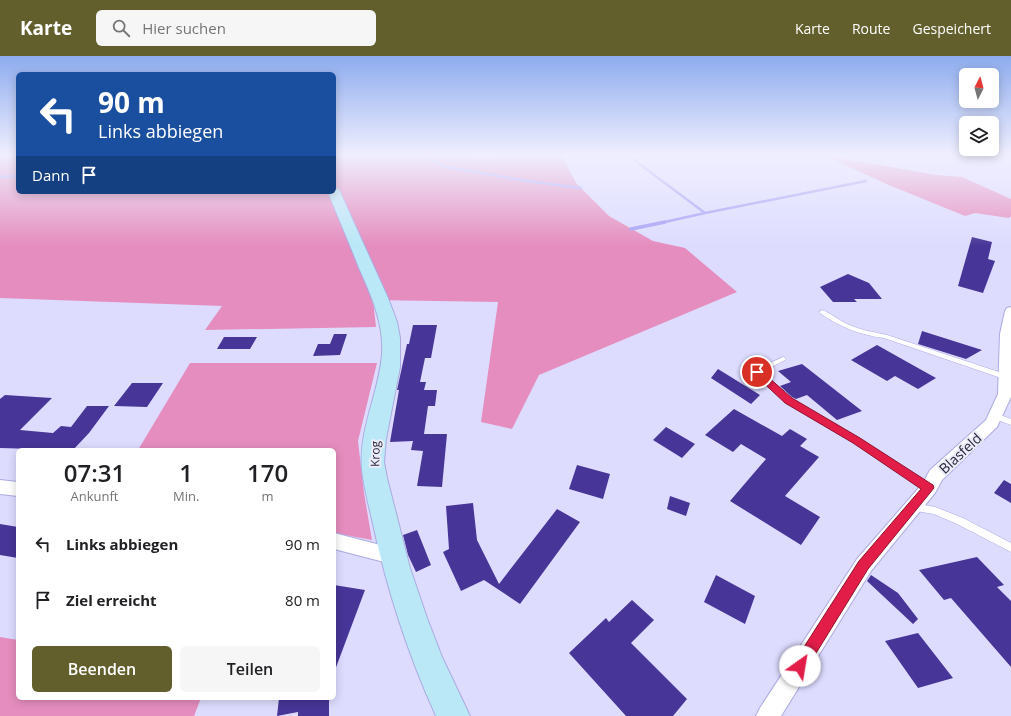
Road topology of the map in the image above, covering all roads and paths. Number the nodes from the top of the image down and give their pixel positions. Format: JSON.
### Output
{"nodes":[{"id":1,"x":335,"y":194,"type":"edge"},
{"id":2,"x":1011,"y":311,"type":"edge"},
{"id":3,"x":822,"y":312,"type":"dead end"},
{"id":4,"x":783,"y":359,"type":"dead end"},
{"id":5,"x":1006,"y":377,"type":"junction"},
{"id":6,"x":1003,"y":419,"type":"edge"},
{"id":7,"x":0,"y":487,"type":"edge"},
{"id":8,"x":929,"y":488,"type":"junction"},
{"id":9,"x":16,"y":489,"type":"edge"},
{"id":10,"x":912,"y":507,"type":"junction"},
{"id":11,"x":336,"y":542,"type":"edge"},
{"id":12,"x":1011,"y":548,"type":"edge"},
{"id":13,"x":392,"y":556,"type":"junction"},
{"id":14,"x":453,"y":716,"type":"edge"},
{"id":15,"x":768,"y":716,"type":"edge"}],
"edges":[{"from":1,"to":13,"type":"street","name":"Krog"},
{"from":2,"to":5,"type":"street","name":"Blasfeld"},
{"from":3,"to":5,"type":"lane"},
{"from":4,"to":8,"type":"lane"},
{"from":5,"to":6,"type":"street","name":"Blasfeld"},
{"from":6,"to":8,"type":"street","name":"Blasfeld"},
{"from":7,"to":9,"type":"street"},
{"from":8,"to":10,"type":"street","name":"Blasfeld"},
{"from":10,"to":12,"type":"lane"},
{"from":10,"to":15,"type":"street","name":"Blasfeld"},
{"from":11,"to":13,"type":"street"},
{"from":13,"to":14,"type":"street","name":"Krog"}]}
